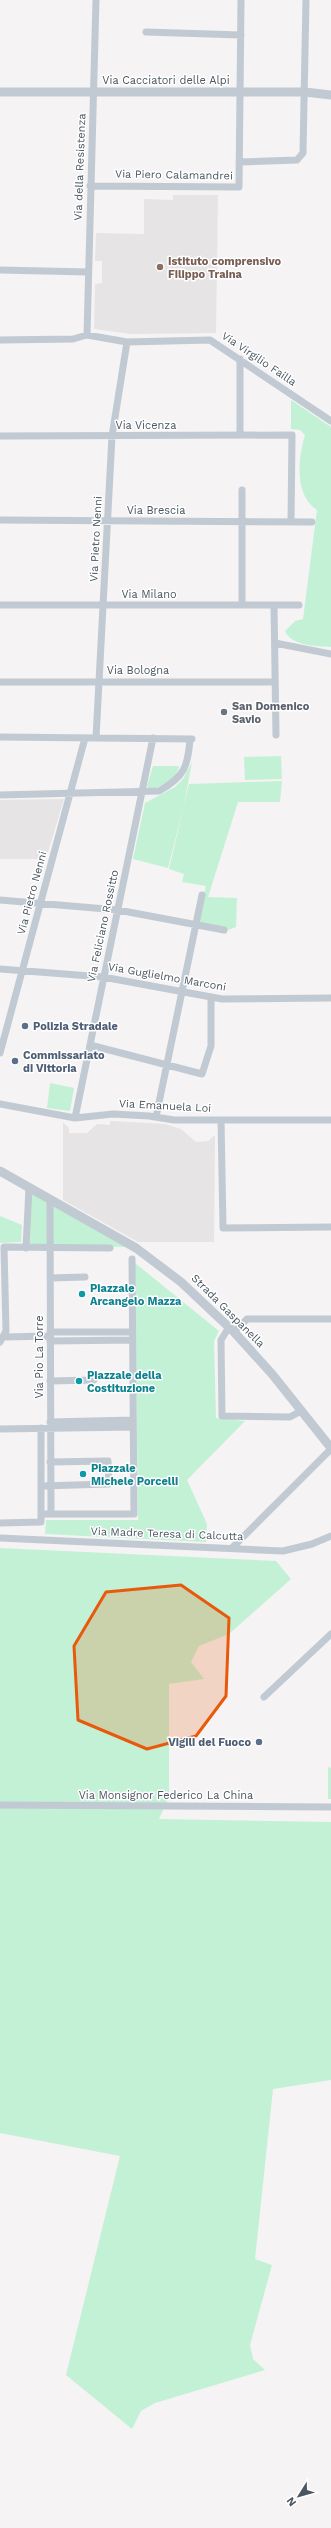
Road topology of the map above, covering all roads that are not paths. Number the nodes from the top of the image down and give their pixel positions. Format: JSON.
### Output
{"nodes":[{"id":1,"x":96,"y":0,"type":"edge"},
{"id":2,"x":241,"y":0,"type":"edge"},
{"id":3,"x":306,"y":0,"type":"edge"},
{"id":4,"x":146,"y":32,"type":"dead end"},
{"id":5,"x":241,"y":35,"type":"junction"},
{"id":6,"x":0,"y":92,"type":"edge"},
{"id":7,"x":93,"y":92,"type":"junction"},
{"id":8,"x":305,"y":92,"type":"junction"},
{"id":9,"x":240,"y":93,"type":"junction"},
{"id":10,"x":331,"y":95,"type":"edge"},
{"id":11,"x":239,"y":162,"type":"junction"},
{"id":12,"x":90,"y":186,"type":"junction"},
{"id":13,"x":0,"y":270,"type":"edge"},
{"id":14,"x":88,"y":272,"type":"junction"},
{"id":15,"x":87,"y":335,"type":"junction"},
{"id":16,"x":0,"y":340,"type":"edge"},
{"id":17,"x":127,"y":342,"type":"junction"},
{"id":18,"x":240,"y":359,"type":"junction"},
{"id":19,"x":331,"y":421,"type":"edge"},
{"id":20,"x":240,"y":435,"type":"junction"},
{"id":21,"x":0,"y":436,"type":"edge"},
{"id":22,"x":112,"y":436,"type":"junction"},
{"id":23,"x":242,"y":490,"type":"dead end"},
{"id":24,"x":0,"y":520,"type":"edge"},
{"id":25,"x":107,"y":521,"type":"junction"},
{"id":26,"x":241,"y":521,"type":"junction"},
{"id":27,"x":291,"y":522,"type":"junction"},
{"id":28,"x":312,"y":522,"type":"dead end"},
{"id":29,"x":0,"y":605,"type":"edge"},
{"id":30,"x":104,"y":605,"type":"junction"},
{"id":31,"x":242,"y":605,"type":"junction"},
{"id":32,"x":274,"y":605,"type":"junction"},
{"id":33,"x":299,"y":605,"type":"dead end"},
{"id":34,"x":275,"y":643,"type":"junction"},
{"id":35,"x":331,"y":654,"type":"edge"},
{"id":36,"x":98,"y":681,"type":"junction"},
{"id":37,"x":0,"y":682,"type":"edge"},
{"id":38,"x":275,"y":682,"type":"junction"},
{"id":39,"x":276,"y":735,"type":"dead end"},
{"id":40,"x":0,"y":737,"type":"edge"},
{"id":41,"x":86,"y":738,"type":"junction"},
{"id":42,"x":96,"y":738,"type":"junction"},
{"id":43,"x":153,"y":738,"type":"junction"},
{"id":44,"x":141,"y":792,"type":"junction"},
{"id":45,"x":71,"y":794,"type":"junction"},
{"id":46,"x":0,"y":795,"type":"edge"},
{"id":47,"x":202,"y":895,"type":"dead end"},
{"id":48,"x":0,"y":900,"type":"edge"},
{"id":49,"x":40,"y":903,"type":"junction"},
{"id":50,"x":118,"y":910,"type":"junction"},
{"id":51,"x":196,"y":924,"type":"junction"},
{"id":52,"x":224,"y":930,"type":"dead end"},
{"id":53,"x":0,"y":969,"type":"edge"},
{"id":54,"x":22,"y":971,"type":"junction"},
{"id":55,"x":103,"y":977,"type":"junction"},
{"id":56,"x":182,"y":991,"type":"junction"},
{"id":57,"x":210,"y":997,"type":"junction"},
{"id":58,"x":331,"y":998,"type":"edge"},
{"id":59,"x":1,"y":1043,"type":"edge"},
{"id":60,"x":90,"y":1045,"type":"junction"},
{"id":61,"x":0,"y":1053,"type":"edge"},
{"id":62,"x":167,"y":1064,"type":"junction"},
{"id":63,"x":0,"y":1104,"type":"edge"},
{"id":64,"x":156,"y":1117,"type":"junction"},
{"id":65,"x":75,"y":1118,"type":"junction"},
{"id":66,"x":221,"y":1120,"type":"junction"},
{"id":67,"x":331,"y":1120,"type":"edge"},
{"id":68,"x":0,"y":1171,"type":"edge"},
{"id":69,"x":29,"y":1188,"type":"junction"},
{"id":70,"x":50,"y":1200,"type":"junction"},
{"id":71,"x":331,"y":1227,"type":"edge"},
{"id":72,"x":26,"y":1248,"type":"junction"},
{"id":73,"x":50,"y":1248,"type":"junction"},
{"id":74,"x":110,"y":1248,"type":"dead end"},
{"id":75,"x":132,"y":1259,"type":"dead end"},
{"id":76,"x":85,"y":1277,"type":"dead end"},
{"id":77,"x":50,"y":1278,"type":"junction"},
{"id":78,"x":331,"y":1319,"type":"edge"},
{"id":79,"x":232,"y":1329,"type":"junction"},
{"id":80,"x":132,"y":1332,"type":"junction"},
{"id":81,"x":50,"y":1336,"type":"junction"},
{"id":82,"x":2,"y":1340,"type":"edge"},
{"id":83,"x":132,"y":1340,"type":"junction"},
{"id":84,"x":94,"y":1380,"type":"dead end"},
{"id":85,"x":50,"y":1381,"type":"junction"},
{"id":86,"x":301,"y":1411,"type":"junction"},
{"id":87,"x":133,"y":1423,"type":"junction"},
{"id":88,"x":50,"y":1425,"type":"junction"},
{"id":89,"x":41,"y":1428,"type":"junction"},
{"id":90,"x":0,"y":1429,"type":"edge"},
{"id":91,"x":331,"y":1448,"type":"edge"},
{"id":92,"x":50,"y":1462,"type":"junction"},
{"id":93,"x":50,"y":1485,"type":"junction"},
{"id":94,"x":41,"y":1486,"type":"junction"},
{"id":95,"x":41,"y":1514,"type":"junction"},
{"id":96,"x":51,"y":1514,"type":"junction"},
{"id":97,"x":0,"y":1523,"type":"edge"},
{"id":98,"x":331,"y":1536,"type":"edge"},
{"id":99,"x":0,"y":1538,"type":"edge"},
{"id":100,"x":232,"y":1548,"type":"junction"},
{"id":101,"x":331,"y":1634,"type":"edge"},
{"id":102,"x":264,"y":1697,"type":"dead end"},
{"id":103,"x":0,"y":1805,"type":"edge"},
{"id":104,"x":331,"y":1807,"type":"edge"}],
"edges":[{"from":1,"to":7,"type":"street","name":"Via della Resistenza"},
{"from":2,"to":5,"type":"street","name":"Via Piero Calamandrei"},
{"from":3,"to":8,"type":"street"},
{"from":4,"to":5,"type":"street"},
{"from":5,"to":9,"type":"street","name":"Via Piero Calamandrei"},
{"from":6,"to":7,"type":"street","name":"Via Cacciatori delle Alpi"},
{"from":7,"to":9,"type":"street","name":"Via Cacciatori delle Alpi"},
{"from":7,"to":12,"type":"street","name":"Via della Resistenza"},
{"from":8,"to":9,"type":"street","name":"Via Cacciatori delle Alpi"},
{"from":8,"to":10,"type":"street","name":"Via Cacciatori delle Alpi"},
{"from":8,"to":11,"type":"street"},
{"from":9,"to":11,"type":"street","name":"Via Piero Calamandrei"},
{"from":11,"to":12,"type":"street","name":"Via Piero Calamandrei"},
{"from":12,"to":14,"type":"street","name":"Via della Resistenza"},
{"from":13,"to":14,"type":"street"},
{"from":14,"to":15,"type":"street","name":"Via della Resistenza"},
{"from":15,"to":16,"type":"street","name":"Via Virgilio Failla"},
{"from":15,"to":17,"type":"street","name":"Via Virgilio Failla"},
{"from":17,"to":18,"type":"street","name":"Via Virgilio Failla"},
{"from":17,"to":22,"type":"street","name":"Via Pietro Nenni"},
{"from":18,"to":19,"type":"street","name":"Via Virgilio Failla"},
{"from":18,"to":20,"type":"street"},
{"from":20,"to":22,"type":"street","name":"Via Vicenza"},
{"from":20,"to":27,"type":"street","name":"Via Vicenza"},
{"from":21,"to":22,"type":"street","name":"Via Vicenza"},
{"from":22,"to":25,"type":"street","name":"Via Pietro Nenni"},
{"from":23,"to":26,"type":"street"},
{"from":24,"to":25,"type":"street","name":"Via Brescia"},
{"from":25,"to":26,"type":"street","name":"Via Brescia"},
{"from":25,"to":30,"type":"street","name":"Via Pietro Nenni"},
{"from":26,"to":27,"type":"street","name":"Via Brescia"},
{"from":26,"to":31,"type":"street"},
{"from":27,"to":28,"type":"street","name":"Via Brescia"},
{"from":29,"to":30,"type":"street","name":"Via Milano"},
{"from":30,"to":31,"type":"street","name":"Via Milano"},
{"from":30,"to":36,"type":"street","name":"Via Pietro Nenni"},
{"from":31,"to":32,"type":"street","name":"Via Milano"},
{"from":32,"to":33,"type":"street","name":"Via Milano"},
{"from":32,"to":34,"type":"street"},
{"from":34,"to":35,"type":"street"},
{"from":34,"to":38,"type":"street"},
{"from":36,"to":37,"type":"street","name":"Via Bologna"},
{"from":36,"to":38,"type":"street","name":"Via Bologna"},
{"from":36,"to":42,"type":"street","name":"Via Pietro Nenni"},
{"from":38,"to":39,"type":"street"},
{"from":40,"to":41,"type":"street"},
{"from":41,"to":42,"type":"street"},
{"from":41,"to":45,"type":"street","name":"Via Pietro Nenni"},
{"from":42,"to":43,"type":"street"},
{"from":43,"to":44,"type":"street","name":"Via Feliciano Rossitto"},
{"from":43,"to":44,"type":"street"},
{"from":44,"to":45,"type":"street"},
{"from":44,"to":50,"type":"street","name":"Via Feliciano Rossitto"},
{"from":45,"to":46,"type":"street"},
{"from":45,"to":49,"type":"street","name":"Via Pietro Nenni"},
{"from":47,"to":51,"type":"street"},
{"from":48,"to":49,"type":"street"},
{"from":49,"to":50,"type":"street"},
{"from":49,"to":54,"type":"street","name":"Via Pietro Nenni"},
{"from":50,"to":51,"type":"street"},
{"from":50,"to":55,"type":"street","name":"Via Feliciano Rossitto"},
{"from":51,"to":52,"type":"street"},
{"from":51,"to":56,"type":"street"},
{"from":53,"to":54,"type":"street","name":"Via Guglielmo Marconi"},
{"from":54,"to":55,"type":"street","name":"Via Guglielmo Marconi"},
{"from":54,"to":59,"type":"street","name":"Via Pietro Nenni"},
{"from":55,"to":56,"type":"street","name":"Via Guglielmo Marconi"},
{"from":55,"to":60,"type":"street","name":"Via Feliciano Rossitto"},
{"from":56,"to":57,"type":"street","name":"Via Guglielmo Marconi"},
{"from":56,"to":62,"type":"street"},
{"from":57,"to":58,"type":"street","name":"Via Guglielmo Marconi"},
{"from":57,"to":62,"type":"street"},
{"from":59,"to":61,"type":"street","name":"Via Pietro Nenni"},
{"from":60,"to":62,"type":"street"},
{"from":60,"to":65,"type":"street","name":"Via Feliciano Rossitto"},
{"from":62,"to":64,"type":"street"},
{"from":63,"to":65,"type":"street","name":"Via Emanuela Loi"},
{"from":64,"to":65,"type":"street","name":"Via Emanuela Loi"},
{"from":64,"to":66,"type":"street","name":"Via Emanuela Loi"},
{"from":66,"to":67,"type":"street","name":"Via Emanuela Loi"},
{"from":66,"to":71,"type":"street"},
{"from":68,"to":69,"type":"street","name":"Strada Gaspanella"},
{"from":69,"to":70,"type":"street","name":"Strada Gaspanella"},
{"from":69,"to":72,"type":"street"},
{"from":70,"to":73,"type":"street","name":"Via Pio La Torre"},
{"from":70,"to":79,"type":"street","name":"Strada Gaspanella"},
{"from":72,"to":73,"type":"street"},
{"from":72,"to":82,"type":"street"},
{"from":73,"to":74,"type":"street"},
{"from":73,"to":77,"type":"street","name":"Via Pio La Torre"},
{"from":75,"to":80,"type":"street"},
{"from":76,"to":77,"type":"street"},
{"from":77,"to":81,"type":"street","name":"Via Pio La Torre"},
{"from":78,"to":79,"type":"street"},
{"from":79,"to":86,"type":"street","name":"Strada Gaspanella"},
{"from":79,"to":86,"type":"street"},
{"from":80,"to":81,"type":"street"},
{"from":80,"to":83,"type":"street"},
{"from":81,"to":82,"type":"street"},
{"from":81,"to":83,"type":"street"},
{"from":81,"to":85,"type":"street","name":"Via Pio La Torre"},
{"from":83,"to":87,"type":"street"},
{"from":84,"to":85,"type":"street"},
{"from":85,"to":88,"type":"street","name":"Via Pio La Torre"},
{"from":86,"to":91,"type":"street","name":"Strada Gaspanella"},
{"from":87,"to":88,"type":"street"},
{"from":87,"to":96,"type":"street"},
{"from":88,"to":89,"type":"street"},
{"from":88,"to":92,"type":"street","name":"Via Pio La Torre"},
{"from":89,"to":90,"type":"street"},
{"from":89,"to":94,"type":"street"},
{"from":91,"to":100,"type":"street"},
{"from":92,"to":93,"type":"street","name":"Via Pio La Torre"},
{"from":92,"to":93,"type":"street"},
{"from":93,"to":94,"type":"street"},
{"from":93,"to":96,"type":"street","name":"Via Pio La Torre"},
{"from":94,"to":95,"type":"street"},
{"from":95,"to":96,"type":"street"},
{"from":95,"to":97,"type":"street"},
{"from":98,"to":100,"type":"street","name":"Via Madre Teresa di Calcutta"},
{"from":99,"to":100,"type":"street","name":"Via Madre Teresa di Calcutta"},
{"from":101,"to":102,"type":"street"},
{"from":103,"to":104,"type":"street","name":"Via Monsignor Federico La China"}]}
